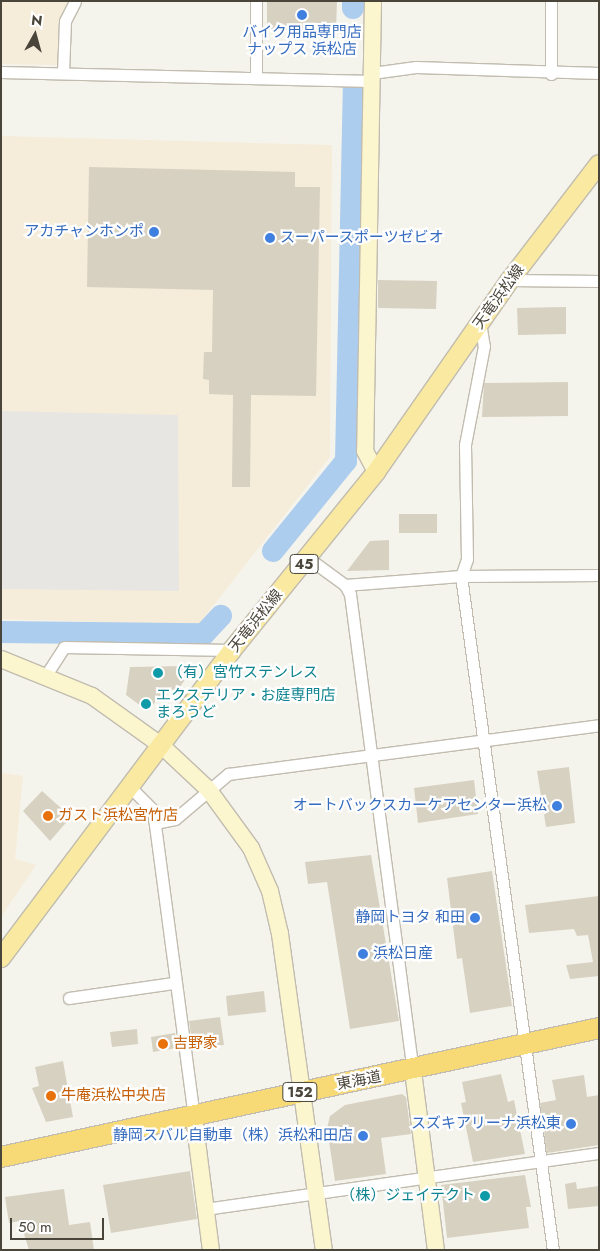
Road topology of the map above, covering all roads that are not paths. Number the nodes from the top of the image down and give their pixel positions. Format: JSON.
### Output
{"nodes":[{"id":1,"x":75,"y":1,"type":"edge"},
{"id":2,"x":256,"y":1,"type":"edge"},
{"id":3,"x":373,"y":1,"type":"edge"},
{"id":4,"x":551,"y":1,"type":"edge"},
{"id":5,"x":1,"y":72,"type":"edge"},
{"id":6,"x":64,"y":73,"type":"junction"},
{"id":7,"x":599,"y":73,"type":"edge"},
{"id":8,"x":551,"y":74,"type":"junction"},
{"id":9,"x":256,"y":76,"type":"junction"},
{"id":10,"x":372,"y":77,"type":"junction"},
{"id":11,"x":599,"y":164,"type":"edge"},
{"id":12,"x":510,"y":280,"type":"junction"},
{"id":13,"x":599,"y":281,"type":"edge"},
{"id":14,"x":480,"y":322,"type":"junction"},
{"id":15,"x":376,"y":472,"type":"junction"},
{"id":16,"x":308,"y":558,"type":"junction"},
{"id":17,"x":599,"y":575,"type":"edge"},
{"id":18,"x":461,"y":576,"type":"junction"},
{"id":19,"x":345,"y":585,"type":"junction"},
{"id":20,"x":232,"y":650,"type":"junction"},
{"id":21,"x":1,"y":659,"type":"edge"},
{"id":22,"x":46,"y":675,"type":"junction"},
{"id":23,"x":599,"y":725,"type":"edge"},
{"id":24,"x":486,"y":739,"type":"junction"},
{"id":25,"x":162,"y":746,"type":"junction"},
{"id":26,"x":370,"y":756,"type":"junction"},
{"id":27,"x":131,"y":788,"type":"junction"},
{"id":28,"x":208,"y":788,"type":"junction"},
{"id":29,"x":155,"y":823,"type":"junction"},
{"id":30,"x":1,"y":958,"type":"edge"},
{"id":31,"x":173,"y":983,"type":"junction"},
{"id":32,"x":69,"y":998,"type":"dead end"},
{"id":33,"x":599,"y":1028,"type":"edge"},
{"id":34,"x":525,"y":1043,"type":"junction"},
{"id":35,"x":413,"y":1071,"type":"junction"},
{"id":36,"x":302,"y":1091,"type":"junction"},
{"id":37,"x":194,"y":1118,"type":"junction"},
{"id":38,"x":599,"y":1153,"type":"edge"},
{"id":39,"x":1,"y":1157,"type":"edge"},
{"id":40,"x":540,"y":1162,"type":"junction"},
{"id":41,"x":426,"y":1177,"type":"junction"},
{"id":42,"x":316,"y":1192,"type":"junction"},
{"id":43,"x":205,"y":1209,"type":"junction"},
{"id":44,"x":211,"y":1250,"type":"edge"},
{"id":45,"x":324,"y":1250,"type":"edge"},
{"id":46,"x":436,"y":1250,"type":"edge"},
{"id":47,"x":553,"y":1250,"type":"edge"}],
"edges":[{"from":1,"to":6,"type":"street"},
{"from":2,"to":9,"type":"street"},
{"from":3,"to":10,"type":"street"},
{"from":4,"to":8,"type":"street"},
{"from":5,"to":6,"type":"street"},
{"from":6,"to":9,"type":"street"},
{"from":7,"to":8,"type":"street"},
{"from":8,"to":10,"type":"street"},
{"from":9,"to":10,"type":"street"},
{"from":10,"to":15,"type":"street"},
{"from":11,"to":12,"type":"main road","name":"天竜浜松線","number":"45"},
{"from":12,"to":13,"type":"street"},
{"from":12,"to":14,"type":"main road","name":"天竜浜松線","number":"45"},
{"from":14,"to":15,"type":"main road","name":"天竜浜松線","number":"45"},
{"from":14,"to":18,"type":"street"},
{"from":15,"to":16,"type":"main road","name":"天竜浜松線","number":"45"},
{"from":16,"to":19,"type":"street"},
{"from":16,"to":20,"type":"main road","name":"天竜浜松線","number":"45"},
{"from":17,"to":18,"type":"street"},
{"from":18,"to":19,"type":"street"},
{"from":18,"to":24,"type":"street"},
{"from":19,"to":26,"type":"street"},
{"from":20,"to":22,"type":"street"},
{"from":20,"to":25,"type":"main road","name":"天竜浜松線","number":"45"},
{"from":21,"to":22,"type":"street"},
{"from":22,"to":25,"type":"street"},
{"from":23,"to":24,"type":"street"},
{"from":24,"to":26,"type":"street"},
{"from":24,"to":34,"type":"street"},
{"from":25,"to":27,"type":"main road","name":"天竜浜松線","number":"45"},
{"from":25,"to":28,"type":"street"},
{"from":26,"to":28,"type":"street"},
{"from":26,"to":35,"type":"street"},
{"from":27,"to":29,"type":"street"},
{"from":27,"to":30,"type":"main road","name":"天竜浜松線","number":"45"},
{"from":28,"to":29,"type":"street"},
{"from":28,"to":36,"type":"street"},
{"from":29,"to":31,"type":"street"},
{"from":31,"to":32,"type":"street"},
{"from":31,"to":37,"type":"street"},
{"from":33,"to":34,"type":"highway","name":"東海道","number":"152"},
{"from":34,"to":35,"type":"highway","name":"東海道","number":"152"},
{"from":34,"to":40,"type":"street"},
{"from":35,"to":36,"type":"highway","name":"東海道","number":"152"},
{"from":35,"to":41,"type":"street"},
{"from":36,"to":37,"type":"highway","name":"東海道","number":"152"},
{"from":36,"to":42,"type":"street"},
{"from":37,"to":39,"type":"highway","name":"東海道","number":"152"},
{"from":37,"to":43,"type":"street"},
{"from":38,"to":40,"type":"street"},
{"from":40,"to":41,"type":"street"},
{"from":40,"to":47,"type":"street"},
{"from":41,"to":42,"type":"street"},
{"from":41,"to":46,"type":"street"},
{"from":42,"to":43,"type":"street"},
{"from":42,"to":45,"type":"street"},
{"from":43,"to":44,"type":"street"}]}
